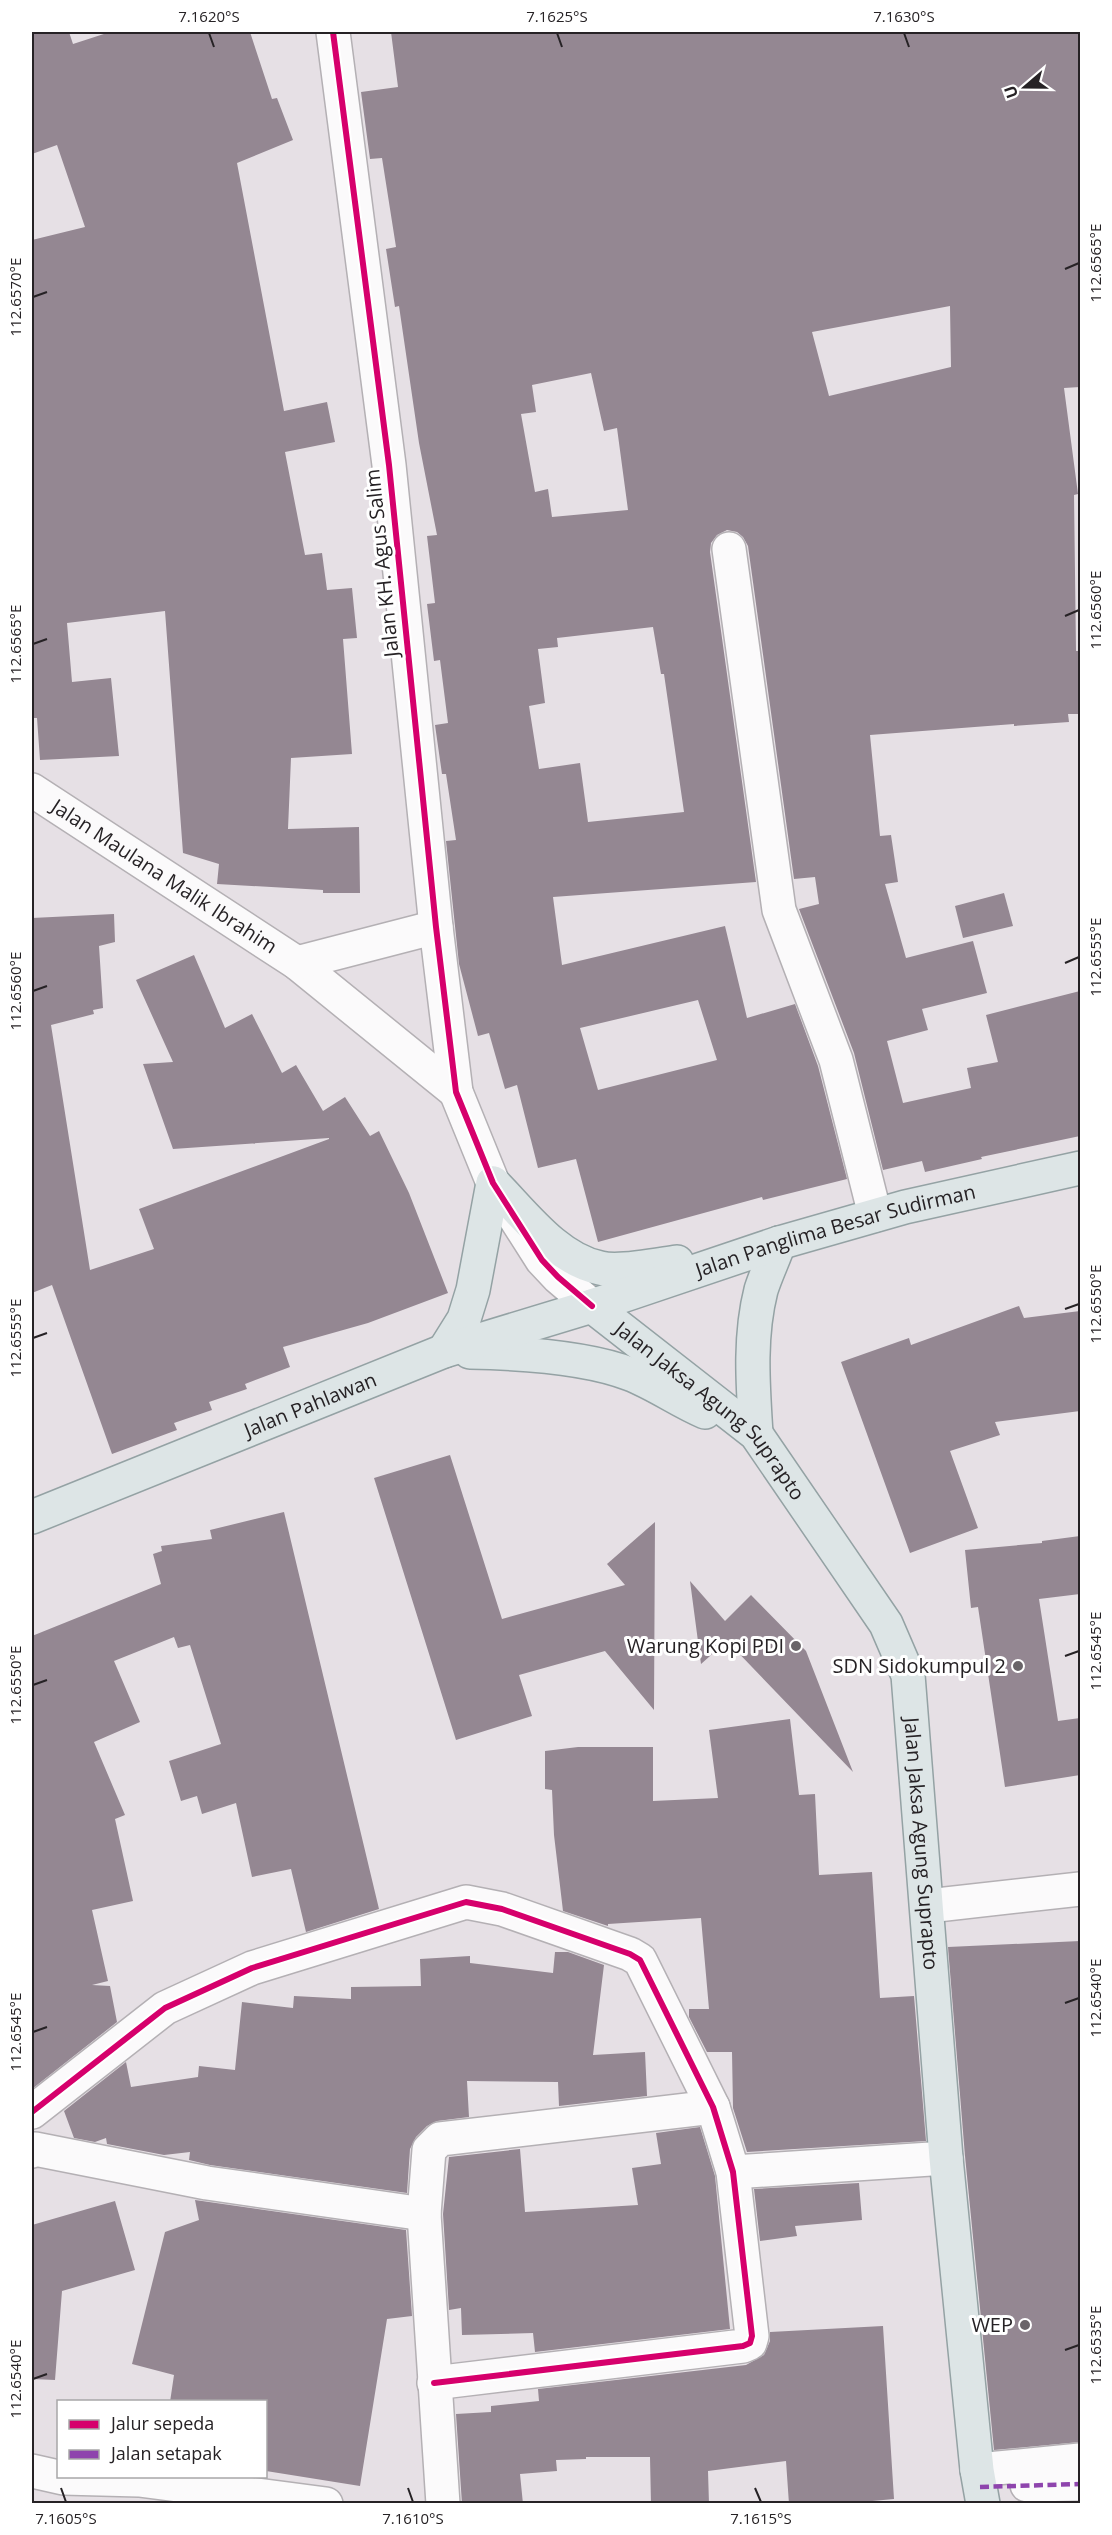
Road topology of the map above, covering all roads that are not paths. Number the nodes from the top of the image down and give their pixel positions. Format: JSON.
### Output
{"nodes":[{"id":1,"x":333,"y":32,"type":"edge"},
{"id":2,"x":729,"y":549,"type":"dead end"},
{"id":3,"x":32,"y":790,"type":"edge"},
{"id":4,"x":436,"y":927,"type":"junction"},
{"id":5,"x":297,"y":963,"type":"junction"},
{"id":6,"x":456,"y":1092,"type":"junction"},
{"id":7,"x":1080,"y":1168,"type":"edge"},
{"id":8,"x":493,"y":1183,"type":"junction"},
{"id":9,"x":875,"y":1215,"type":"junction"},
{"id":10,"x":780,"y":1243,"type":"junction"},
{"id":11,"x":592,"y":1306,"type":"junction"},
{"id":12,"x":444,"y":1351,"type":"junction"},
{"id":13,"x":756,"y":1434,"type":"junction"},
{"id":14,"x":32,"y":1517,"type":"edge"},
{"id":15,"x":1080,"y":1889,"type":"edge"},
{"id":16,"x":928,"y":1906,"type":"junction"},
{"id":17,"x":712,"y":2107,"type":"junction"},
{"id":18,"x":32,"y":2112,"type":"edge"},
{"id":19,"x":33,"y":2140,"type":"edge"},
{"id":20,"x":946,"y":2158,"type":"junction"},
{"id":21,"x":734,"y":2172,"type":"junction"},
{"id":22,"x":424,"y":2214,"type":"junction"},
{"id":23,"x":434,"y":2383,"type":"junction"},
{"id":24,"x":1080,"y":2460,"type":"edge"},
{"id":25,"x":32,"y":2471,"type":"edge"},
{"id":26,"x":1080,"y":2484,"type":"edge"},
{"id":27,"x":980,"y":2487,"type":"edge"},
{"id":28,"x":61,"y":2491,"type":"edge"},
{"id":29,"x":290,"y":2501,"type":"edge"},
{"id":30,"x":326,"y":2504,"type":"edge"},
{"id":31,"x":443,"y":2504,"type":"edge"}],
"edges":[{"from":1,"to":4,"type":"street","name":"Jalan KH. Agus Salim"},
{"from":2,"to":9,"type":"street"},
{"from":3,"to":5,"type":"street","name":"Jalan Maulana Malik Ibrahim"},
{"from":4,"to":5,"type":"street","name":"Jalan Maulana Malik Ibrahim"},
{"from":4,"to":6,"type":"street","name":"Jalan KH. Agus Salim"},
{"from":5,"to":6,"type":"street","name":"Jalan Maulana Malik Ibrahim"},
{"from":6,"to":8,"type":"street"},
{"from":7,"to":9,"type":"main road","name":"Jalan Panglima Besar Sudirman"},
{"from":8,"to":10,"type":"main road"},
{"from":8,"to":11,"type":"street"},
{"from":8,"to":12,"type":"main road"},
{"from":9,"to":10,"type":"main road","name":"Jalan Panglima Besar Sudirman"},
{"from":10,"to":11,"type":"main road","name":"Jalan Panglima Besar Sudirman"},
{"from":10,"to":13,"type":"main road"},
{"from":11,"to":12,"type":"main road","name":"Jalan Pahlawan"},
{"from":11,"to":13,"type":"main road","name":"Jalan Jaksa Agung Suprapto"},
{"from":12,"to":13,"type":"main road"},
{"from":12,"to":14,"type":"main road","name":"Jalan Pahlawan"},
{"from":13,"to":16,"type":"main road","name":"Jalan Jaksa Agung Suprapto"},
{"from":15,"to":16,"type":"street"},
{"from":16,"to":20,"type":"main road","name":"Jalan Jaksa Agung Suprapto"},
{"from":17,"to":18,"type":"street"},
{"from":17,"to":21,"type":"street"},
{"from":17,"to":22,"type":"street"},
{"from":19,"to":22,"type":"street"},
{"from":20,"to":21,"type":"street"},
{"from":20,"to":27,"type":"main road","name":"Jalan Jaksa Agung Suprapto"},
{"from":21,"to":23,"type":"street"},
{"from":22,"to":23,"type":"street"},
{"from":23,"to":31,"type":"street"},
{"from":24,"to":27,"type":"street"},
{"from":25,"to":28,"type":"street"},
{"from":26,"to":27,"type":"street"},
{"from":28,"to":29,"type":"street"},
{"from":29,"to":30,"type":"street"}]}
